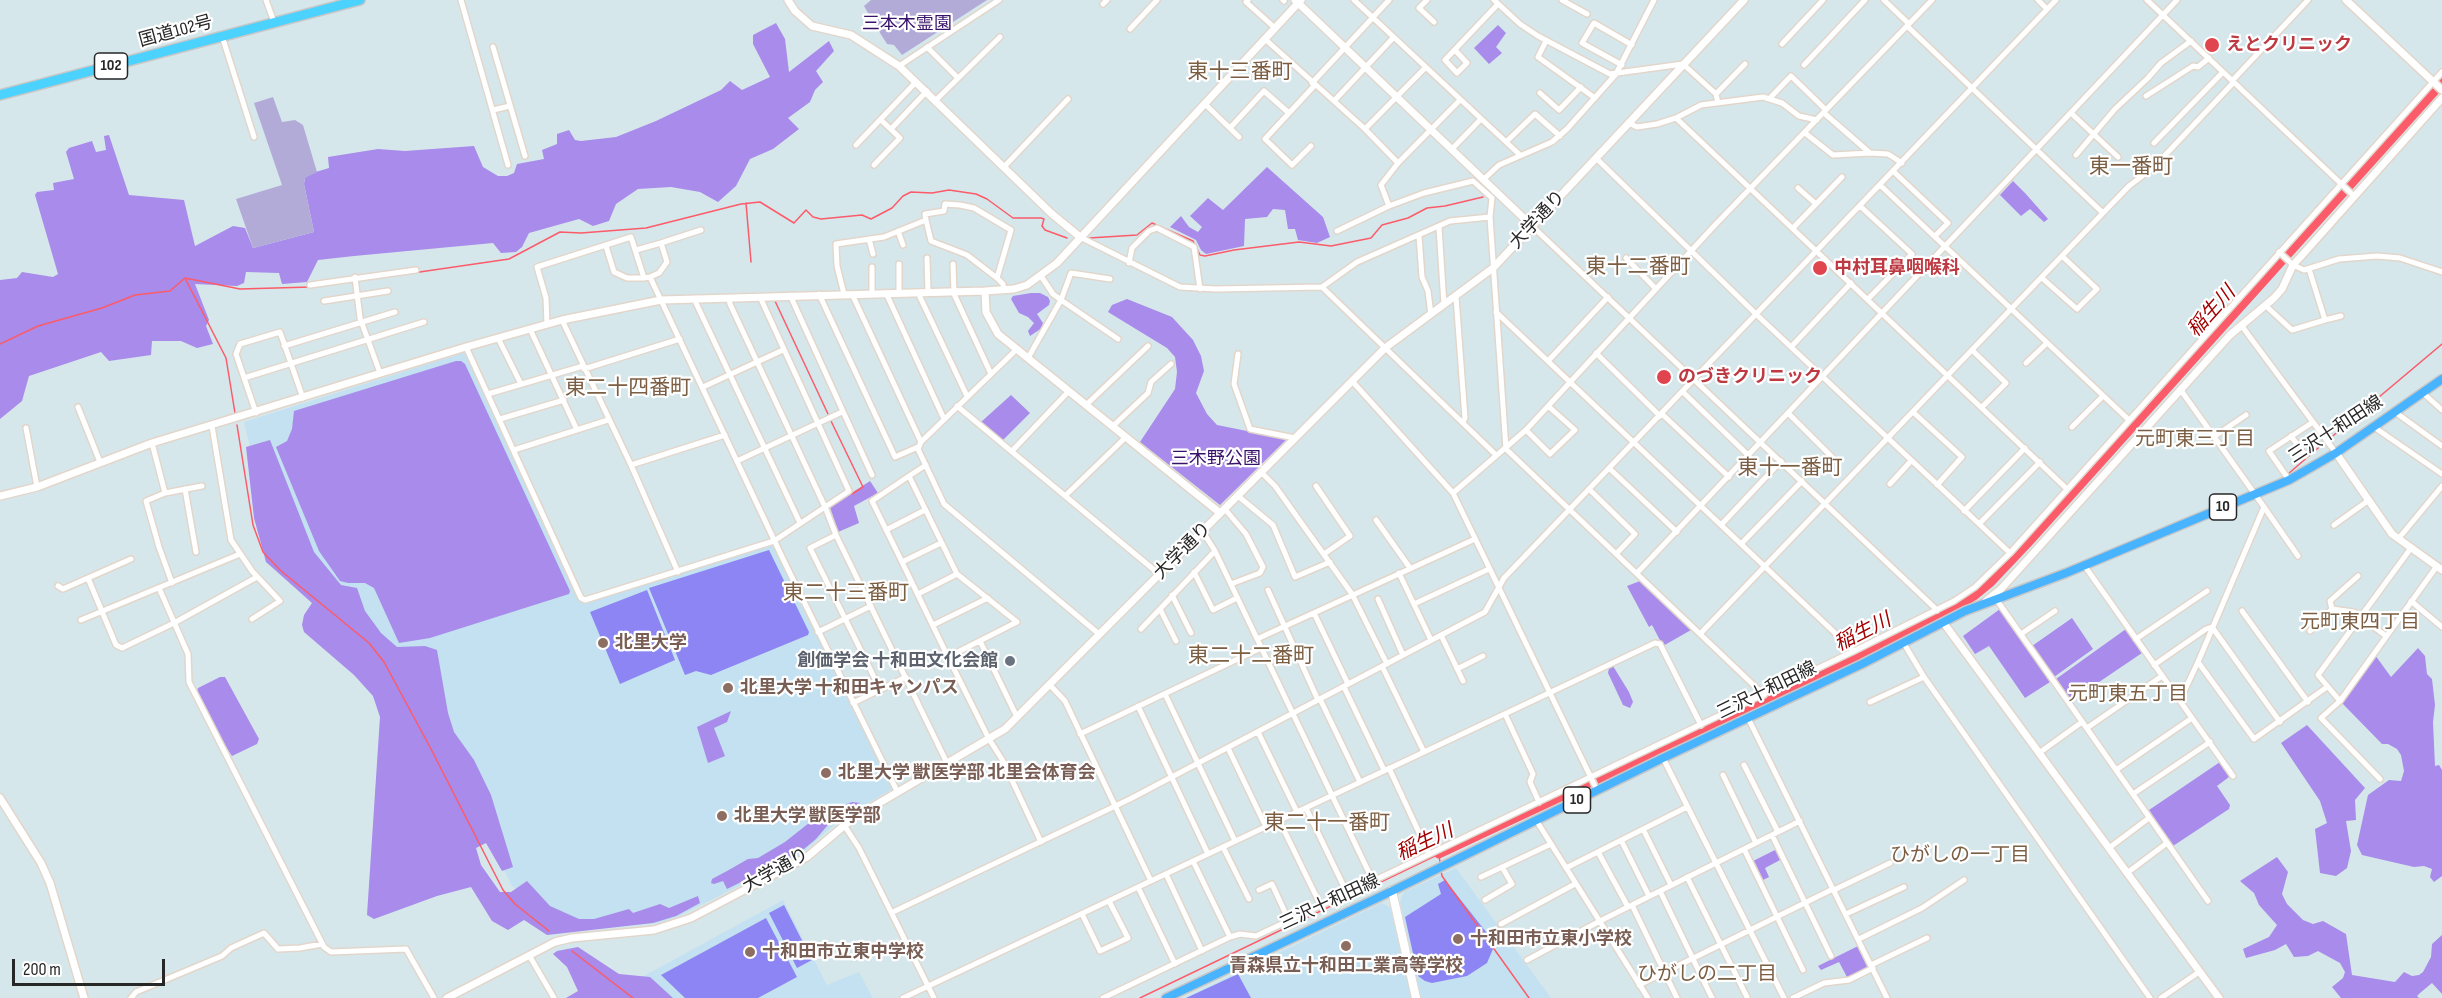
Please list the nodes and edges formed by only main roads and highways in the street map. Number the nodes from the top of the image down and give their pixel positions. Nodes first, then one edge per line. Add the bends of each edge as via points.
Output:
1 (356, 0) edge
2 (0, 95) edge
3 (2442, 379) edge
4 (1392, 891) junction
5 (1168, 998) edge
6 (1416, 998) edge

1 - 2 highway, 国道102号 / 102
3 - 4 main road, 三沢十和田線 / 10 via 2336,453 2289,480 1986,601 1596,788
4 - 5 main road, 三沢十和田線 / 10
4 - 6 main road

